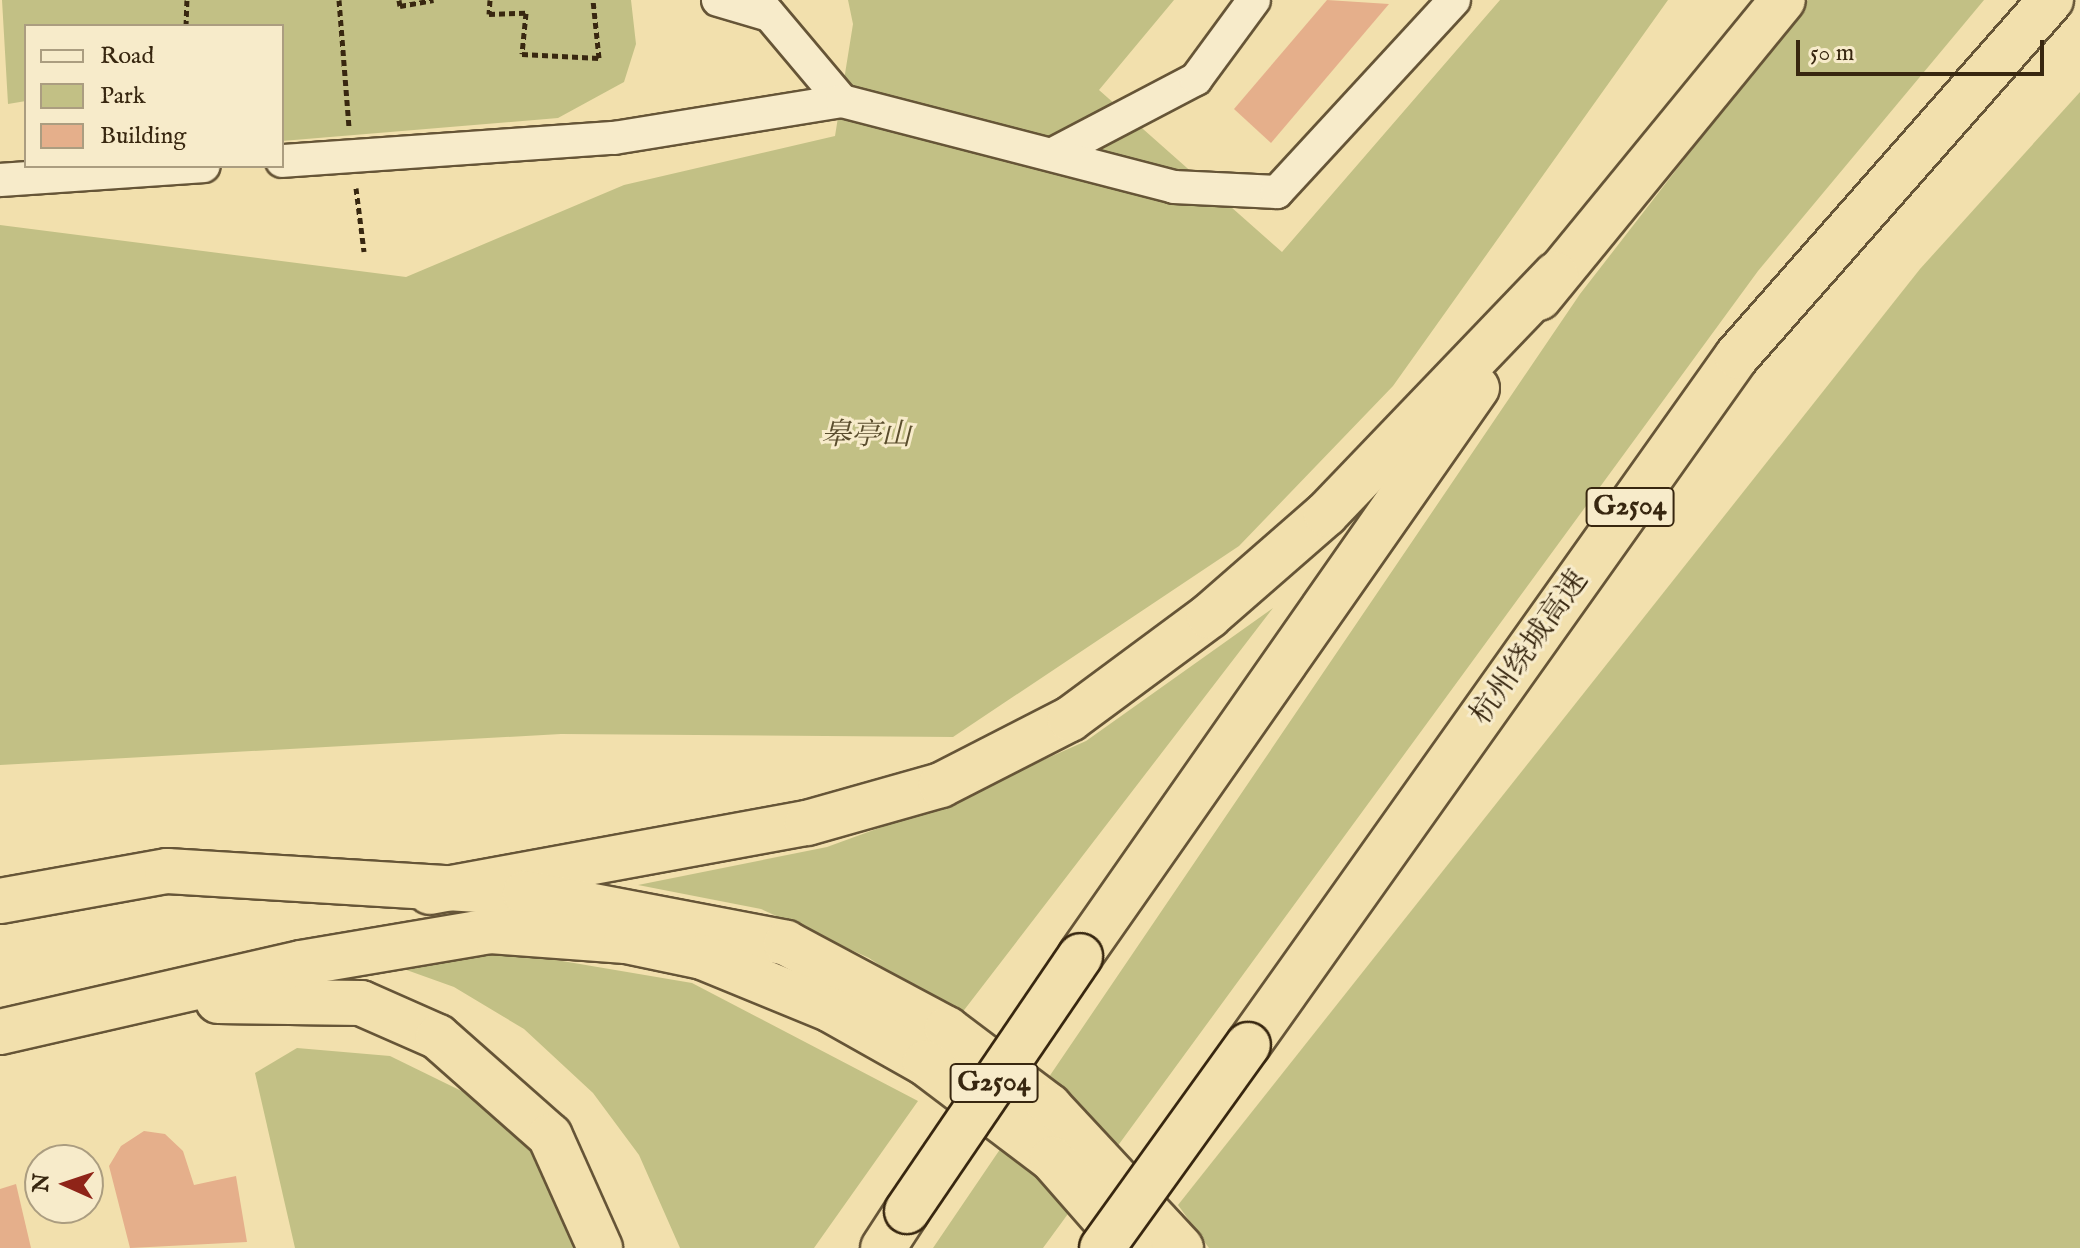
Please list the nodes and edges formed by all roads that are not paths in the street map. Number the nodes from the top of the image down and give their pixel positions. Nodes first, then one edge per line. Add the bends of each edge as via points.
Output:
1 (718, 0) edge
2 (1254, 0) edge
3 (1454, 0) edge
4 (1783, 0) edge
5 (2051, 0) edge
6 (763, 7) edge
7 (842, 101) junction
8 (1057, 152) junction
9 (284, 161) edge
10 (175, 168) edge
11 (0, 180) edge
12 (1556, 274) junction
13 (430, 892) junction
14 (0, 901) edge
15 (128, 1006) junction
16 (0, 1032) edge
17 (600, 1248) edge
18 (883, 1248) edge
19 (1102, 1248) edge
20 (1130, 1248) edge
21 (1181, 1248) edge

1 - 6 lane
2 - 8 lane via 1196,79
3 - 8 lane via 1277,192 1174,187
4 - 12 highway, G2504
5 - 19 highway, 杭州绕城高速 / G2504, bridge via 1737,356
6 - 7 lane
7 - 8 lane
7 - 9 lane via 614,138
10 - 11 lane
12 - 13 highway via 1326,514 1209,616 1070,719 941,785 807,823
12 - 18 highway, G2504, bridge
13 - 14 highway via 167,871
13 - 21 highway via 525,893 615,906 786,943 947,1029 1049,1106
15 - 16 highway
15 - 17 highway via 361,1003 438,1037 550,1136
15 - 20 highway via 301,963 490,931 556,932 702,957 831,1010 925,1063 1052,1159

